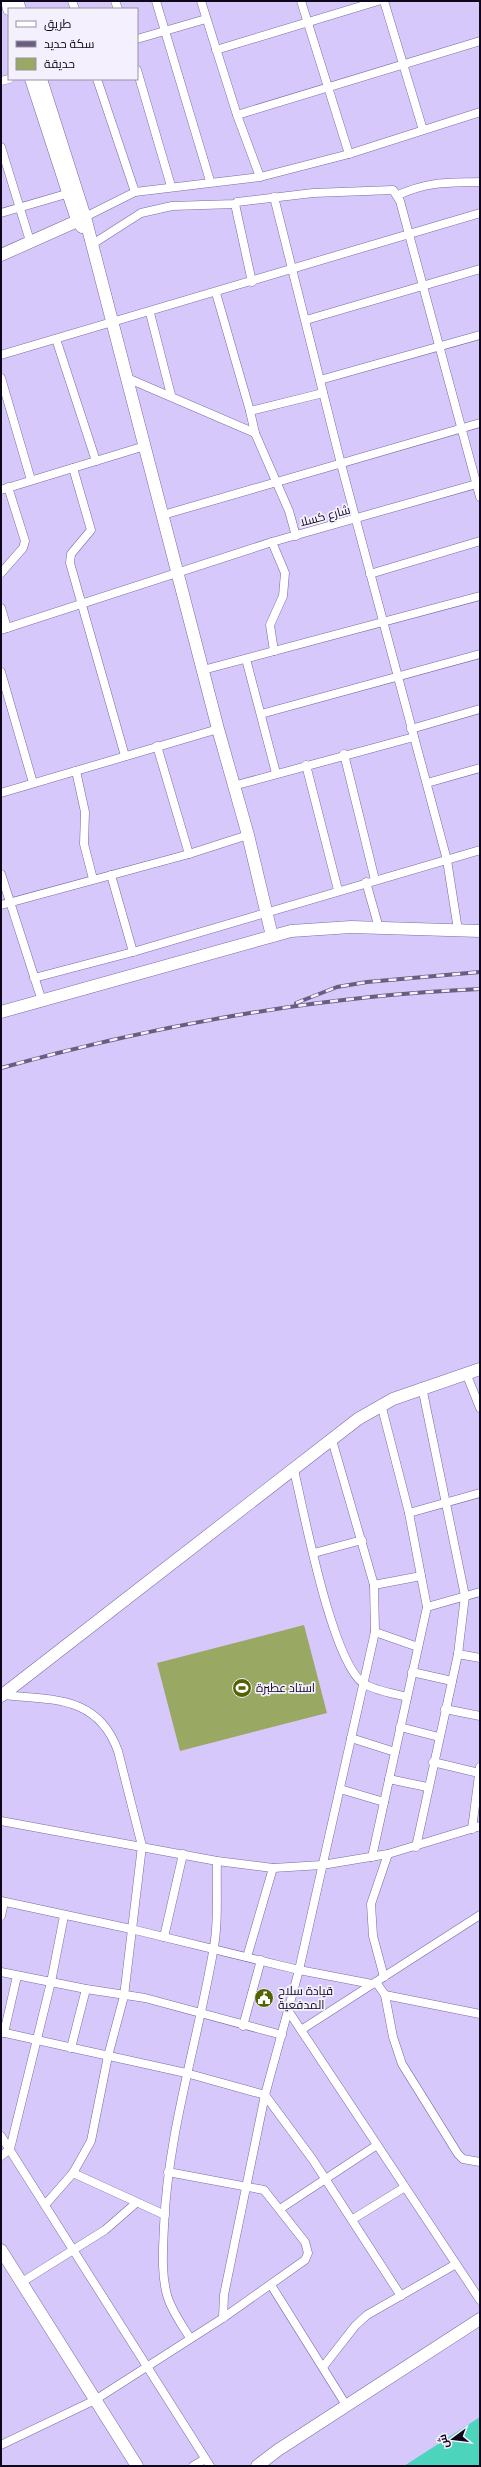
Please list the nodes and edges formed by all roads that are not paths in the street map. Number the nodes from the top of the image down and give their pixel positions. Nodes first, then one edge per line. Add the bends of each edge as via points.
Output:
1 (156, 1) edge
2 (201, 1) edge
3 (301, 1) edge
4 (378, 1) edge
5 (384, 1) edge
6 (206, 18) junction
7 (308, 23) junction
8 (165, 30) junction
9 (138, 39) edge
10 (480, 40) edge
11 (216, 50) junction
12 (403, 65) junction
13 (138, 73) edge
14 (31, 80) edge
15 (41, 80) edge
16 (97, 80) edge
17 (328, 87) junction
18 (480, 112) edge
19 (237, 115) junction
20 (423, 130) junction
21 (1, 147) edge
22 (349, 154) junction
23 (260, 177) junction
24 (210, 181) junction
25 (480, 182) edge
26 (171, 186) junction
27 (72, 192) junction
28 (135, 192) junction
29 (398, 195) junction
30 (274, 196) junction
31 (234, 204) junction
32 (19, 208) junction
33 (1, 213) edge
34 (480, 213) edge
35 (81, 219) junction
36 (408, 234) junction
37 (30, 241) junction
38 (89, 241) junction
39 (1, 255) edge
40 (480, 269) edge
41 (292, 270) junction
42 (252, 282) junction
43 (423, 286) junction
44 (216, 293) junction
45 (150, 312) junction
46 (306, 320) junction
47 (113, 323) junction
48 (480, 335) edge
49 (56, 339) junction
50 (439, 347) junction
51 (1, 356) edge
52 (1, 378) edge
53 (127, 378) junction
54 (320, 380) junction
55 (323, 393) junction
56 (171, 395) junction
57 (250, 411) junction
58 (480, 423) edge
59 (461, 428) junction
60 (256, 433) junction
61 (145, 446) junction
62 (96, 461) junction
63 (340, 464) junction
64 (73, 468) junction
65 (31, 480) junction
66 (277, 482) junction
67 (478, 484) edge
68 (5, 488) edge
69 (480, 497) edge
70 (163, 515) junction
71 (355, 520) junction
72 (296, 536) junction
73 (480, 541) edge
74 (272, 542) junction
75 (1, 573) edge
76 (177, 574) junction
77 (370, 574) junction
78 (480, 596) edge
79 (82, 605) junction
80 (1, 608) edge
81 (382, 623) junction
82 (4, 629) edge
83 (274, 651) junction
84 (480, 654) edge
85 (246, 659) junction
86 (203, 670) junction
87 (1, 672) edge
88 (396, 676) junction
89 (480, 709) edge
90 (261, 714) junction
91 (411, 728) junction
92 (218, 729) junction
93 (414, 737) junction
94 (157, 746) junction
95 (344, 754) junction
96 (125, 756) junction
97 (306, 765) junction
98 (480, 768) edge
99 (76, 771) junction
100 (276, 773) junction
101 (33, 783) junction
102 (426, 783) junction
103 (233, 786) junction
104 (1, 793) edge
105 (248, 835) junction
106 (480, 850) edge
107 (189, 854) junction
108 (447, 860) junction
109 (1, 874) edge
110 (111, 875) junction
111 (93, 879) junction
112 (375, 880) junction
113 (366, 882) junction
114 (338, 890) junction
115 (10, 903) junction
116 (1, 905) edge
117 (267, 913) junction
118 (379, 928) junction
119 (458, 930) junction
120 (480, 931) edge
121 (272, 936) junction
122 (132, 952) junction
123 (34, 978) junction
124 (42, 1001) junction
125 (1, 1012) edge
126 (480, 1369) edge
127 (466, 1373) junction
128 (422, 1387) junction
129 (381, 1404) junction
130 (480, 1408) edge
131 (332, 1440) junction
132 (294, 1470) junction
133 (480, 1494) edge
134 (446, 1503) junction
135 (409, 1513) junction
136 (362, 1540) junction
137 (314, 1553) junction
138 (421, 1576) junction
139 (374, 1585) junction
140 (480, 1592) edge
141 (465, 1596) junction
142 (427, 1607) junction
143 (375, 1632) junction
144 (418, 1647) junction
145 (458, 1654) junction
146 (480, 1658) edge
147 (412, 1672) junction
148 (452, 1681) junction
149 (364, 1684) junction
150 (2, 1696) edge
151 (407, 1697) junction
152 (445, 1709) junction
153 (480, 1716) edge
154 (400, 1727) junction
155 (439, 1737) junction
156 (351, 1738) junction
157 (395, 1752) junction
158 (433, 1762) junction
159 (479, 1770) edge
160 (389, 1779) junction
161 (427, 1787) junction
162 (340, 1789) junction
163 (384, 1802) junction
164 (1, 1821) edge
165 (480, 1826) edge
166 (472, 1829) junction
167 (142, 1846) junction
168 (416, 1847) junction
169 (183, 1854) junction
170 (388, 1854) junction
171 (372, 1857) junction
172 (218, 1861) junction
173 (322, 1866) junction
174 (273, 1868) junction
175 (2, 1901) edge
176 (480, 1915) edge
177 (1, 1916) edge
178 (64, 1916) junction
179 (131, 1929) junction
180 (164, 1937) junction
181 (214, 1950) junction
182 (247, 1957) junction
183 (261, 1960) junction
184 (299, 1970) junction
185 (1, 1972) edge
186 (16, 1976) junction
187 (384, 1976) junction
188 (51, 1982) junction
189 (374, 1983) junction
190 (86, 1989) junction
191 (385, 1995) junction
192 (124, 1996) junction
193 (288, 2012) junction
194 (201, 2014) junction
195 (480, 2014) edge
196 (243, 2026) junction
197 (301, 2030) junction
198 (2, 2033) edge
199 (282, 2035) junction
200 (37, 2040) junction
201 (71, 2048) junction
202 (108, 2056) junction
203 (186, 2073) junction
204 (265, 2095) junction
205 (1, 2136) edge
206 (377, 2145) junction
207 (10, 2149) junction
208 (1, 2156) edge
209 (480, 2162) edge
210 (168, 2172) junction
211 (73, 2173) junction
212 (326, 2179) junction
213 (245, 2186) junction
214 (405, 2187) junction
215 (136, 2203) junction
216 (45, 2205) junction
217 (280, 2209) junction
218 (165, 2215) junction
219 (353, 2220) junction
220 (1, 2250) edge
221 (72, 2251) junction
222 (456, 2264) junction
223 (22, 2282) junction
224 (271, 2285) junction
225 (401, 2296) junction
226 (480, 2300) edge
227 (223, 2318) junction
228 (480, 2319) edge
229 (190, 2338) junction
230 (145, 2367) junction
231 (323, 2367) junction
232 (95, 2400) junction
233 (346, 2405) junction
234 (1, 2445) edge
235 (205, 2459) junction
236 (137, 2466) edge
237 (193, 2466) edge
238 (210, 2466) edge
239 (257, 2466) edge

1 - 8 street
2 - 6 street
3 - 7 street
4 - 7 street
5 - 12 street
6 - 8 street
6 - 11 street
7 - 11 street
7 - 17 street
8 - 9 street
8 - 24 street
10 - 12 street
11 - 19 street
12 - 17 street
12 - 20 street
13 - 26 street
14 - 27 main road
15 - 27 main road
16 - 28 street
17 - 19 street
17 - 22 street
18 - 20 street
19 - 23 street
20 - 22 street
21 - 32 street
22 - 23 street
23 - 24 street
24 - 26 street
25 - 29 street via 421,185
26 - 28 street
27 - 32 street
27 - 35 main road
28 - 35 street
29 - 30 street via 389,188
29 - 36 street
30 - 31 street
30 - 41 street
31 - 38 street via 172,206 141,213
31 - 42 street
32 - 33 street
32 - 37 street
34 - 36 street
35 - 37 main road
35 - 38 main road
36 - 41 street
36 - 43 street
37 - 39 main road
38 - 47 main road
40 - 43 street
41 - 42 street
41 - 46 street
42 - 44 street
43 - 46 street
43 - 50 street
44 - 45 street
44 - 57 street
45 - 47 street
45 - 56 street
46 - 54 street
47 - 49 street
47 - 53 main road
48 - 50 street
49 - 51 street
49 - 62 street
50 - 54 street
50 - 59 street
52 - 65 street
53 - 56 street
53 - 61 main road
54 - 55 street
55 - 57 street
55 - 63 street
56 - 60 street
57 - 60 street
58 - 59 street
59 - 63 street
59 - 67 street
60 - 66 street
61 - 62 street
61 - 70 main road
62 - 64 street
63 - 66 street
63 - 71 street
64 - 65 street
64 - 79 street via 91,525 91,530 69,559
65 - 68 street
66 - 70 street
66 - 72 street
67 - 69 street
67 - 71 street, شارع كسلا
68 - 75 street via 25,541 23,548
70 - 76 main road
71 - 72 street, شارع كسلا
71 - 77 street
72 - 74 street, شارع كسلا
73 - 77 street
74 - 76 street, شارع كسلا
74 - 83 street via 285,574 283,596 270,625
76 - 79 street, شارع كسلا
76 - 86 main road
77 - 81 street
78 - 81 street
79 - 82 street, شارع كسلا
79 - 96 street
80 - 82 street
81 - 83 street
81 - 88 street
83 - 85 street
84 - 88 street
85 - 86 street
85 - 90 street
86 - 92 main road
87 - 101 street
88 - 90 street
88 - 91 street
89 - 91 street
90 - 100 street
91 - 93 street
92 - 94 street
92 - 103 main road
93 - 95 street
93 - 102 street
94 - 96 street
94 - 107 street
95 - 97 street
95 - 112 street
96 - 99 street
97 - 100 street
97 - 114 street
98 - 102 street
99 - 101 street
99 - 111 street via 85,812 84,844
100 - 103 street
101 - 104 street
102 - 108 street
103 - 105 main road
105 - 107 street
105 - 117 main road
106 - 108 street
107 - 110 street
108 - 112 street
108 - 119 street
109 - 115 street
110 - 111 street
110 - 122 street
111 - 115 street
112 - 113 street
113 - 114 street
113 - 118 street
114 - 117 street
115 - 116 street
115 - 123 street
117 - 121 main road
117 - 122 street
118 - 119 main road
118 - 121 main road via 310,928
119 - 120 main road
121 - 124 main road
122 - 123 street
123 - 124 street
124 - 125 main road
126 - 127 main road
127 - 128 main road
127 - 130 street
128 - 129 main road
128 - 134 street
129 - 131 main road
129 - 135 street
131 - 132 main road
131 - 136 street
132 - 137 street
132 - 150 main road
133 - 134 street
134 - 135 street
134 - 141 street
135 - 138 street
136 - 137 street
136 - 139 street
137 - 149 street via 339,1644 346,1659
138 - 139 street
138 - 142 street
139 - 143 street
140 - 141 street
141 - 142 street
141 - 145 street
142 - 144 street
143 - 144 street
143 - 149 street
144 - 147 street
145 - 146 street
145 - 148 street
147 - 148 street
147 - 151 street
148 - 152 street
149 - 151 street
149 - 156 street
150 - 167 street via 76,1704 101,1721 114,1738
151 - 154 street
152 - 153 street
152 - 155 street
154 - 155 street
154 - 157 street
155 - 158 street
156 - 157 street
156 - 162 street
157 - 160 street
158 - 159 street
158 - 161 street
159 - 166 street
160 - 161 street
160 - 163 street
161 - 168 street
162 - 163 street
162 - 173 street
163 - 171 street
164 - 167 street
165 - 166 street
166 - 168 street
167 - 169 street
167 - 179 street
168 - 170 street
169 - 172 street
169 - 180 street
170 - 171 street
170 - 187 street via 371,1904 373,1936
171 - 173 street
172 - 174 street
172 - 181 street
173 - 174 street
173 - 184 street
174 - 182 street
175 - 177 street
175 - 178 street
176 - 187 street
178 - 179 street
178 - 188 street
179 - 180 street
179 - 192 street
180 - 181 street
181 - 182 street
181 - 194 street
182 - 183 street
183 - 184 street
183 - 196 street
184 - 189 street
184 - 193 street
185 - 186 street
186 - 188 street
186 - 198 street
187 - 189 street
188 - 190 street
188 - 200 street
189 - 191 street
189 - 197 street
190 - 192 street
190 - 201 street
191 - 195 street
191 - 209 street via 393,2037 408,2074 458,2154 463,2159
192 - 194 street via 145,1998
192 - 202 street
193 - 197 street
193 - 199 street
194 - 196 street
194 - 203 street
196 - 199 street
197 - 206 street
198 - 200 street
199 - 204 street
200 - 201 street
200 - 207 street
201 - 202 street
202 - 203 street
202 - 211 street via 91,2141
203 - 204 street
203 - 210 street
204 - 212 street
204 - 213 street
205 - 207 street
206 - 212 street
206 - 214 street
207 - 208 street
207 - 216 street
210 - 213 street
210 - 218 street
211 - 215 street
211 - 216 street
212 - 217 street
212 - 219 street
213 - 217 street via 264,2190
213 - 227 street via 224,2295
214 - 219 street
214 - 222 street
215 - 218 street
215 - 221 street via 105,2230
216 - 221 street
217 - 224 street via 305,2242 308,2253 305,2260
218 - 229 street via 164,2282 168,2297
219 - 225 street
220 - 223 main road
221 - 223 street
221 - 230 street
222 - 225 street
222 - 226 street
223 - 232 main road
224 - 227 street
224 - 231 street
225 - 231 street via 367,2315 355,2326
227 - 229 street
228 - 233 main road
229 - 230 street
230 - 232 street
230 - 235 street
231 - 233 street
232 - 234 street
232 - 236 main road
233 - 239 main road
235 - 237 street
235 - 238 street

